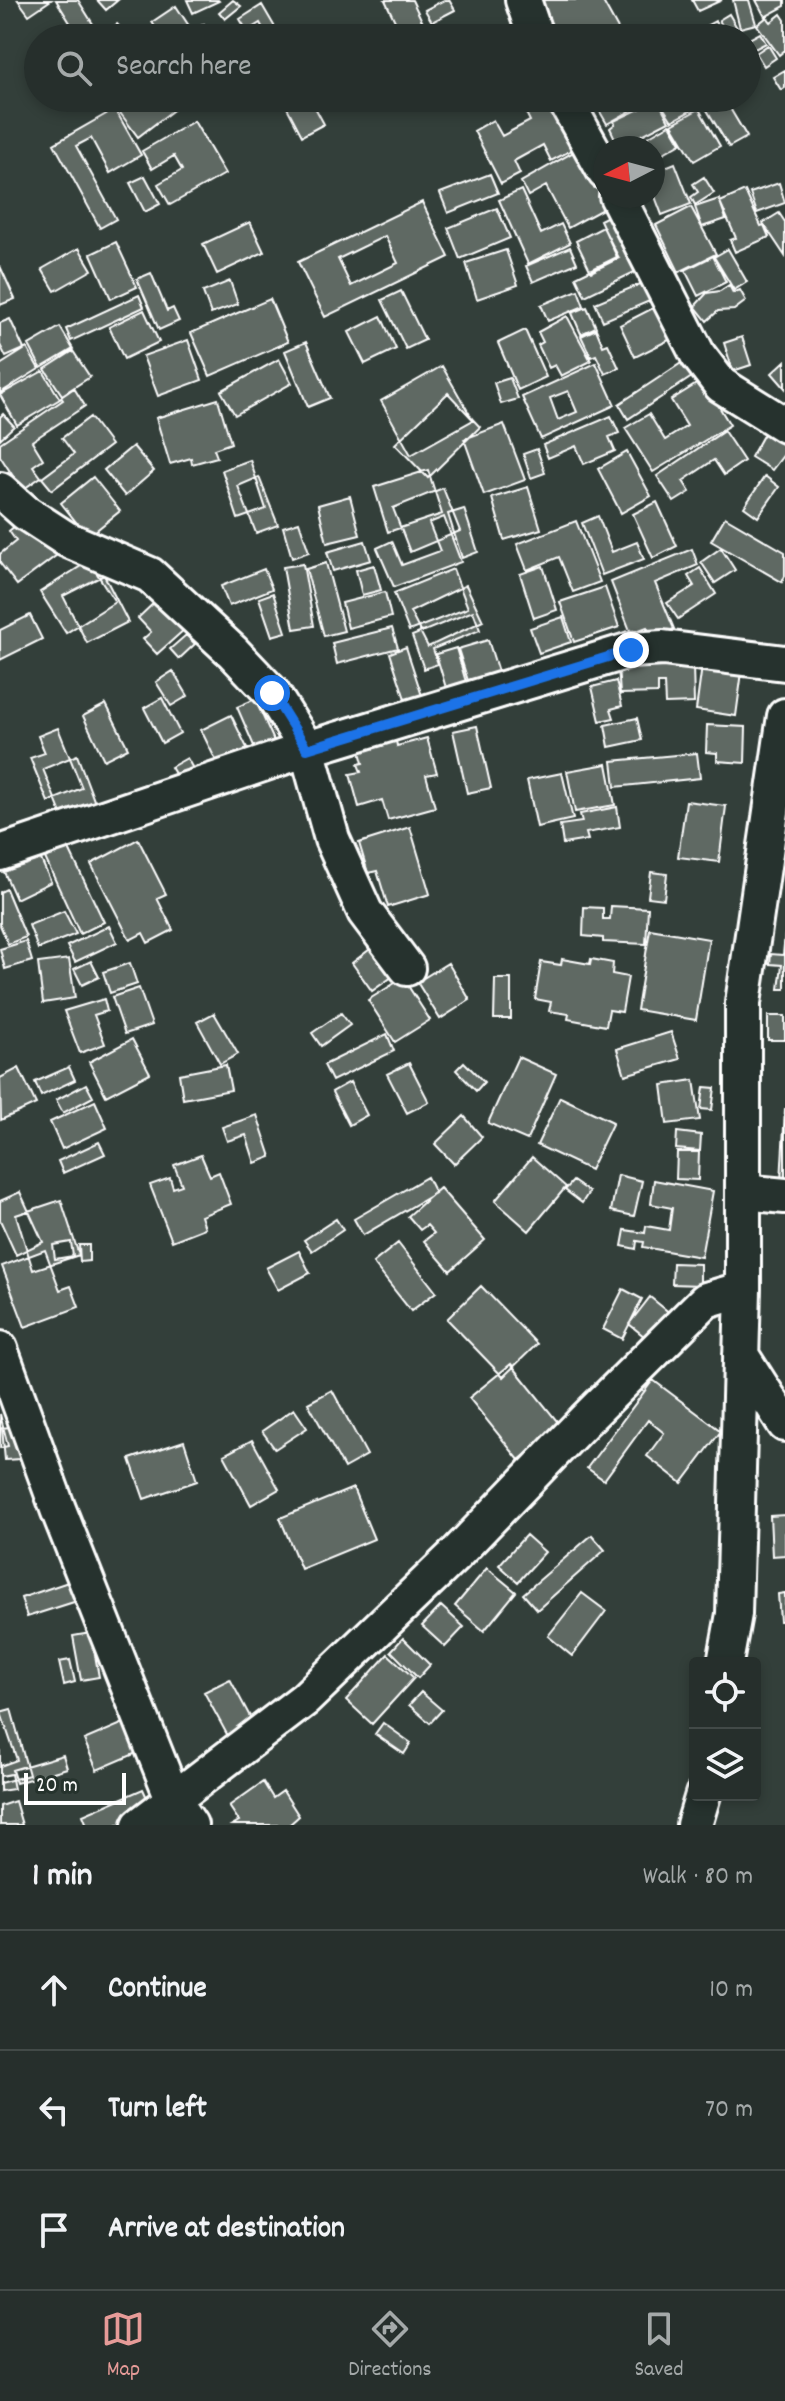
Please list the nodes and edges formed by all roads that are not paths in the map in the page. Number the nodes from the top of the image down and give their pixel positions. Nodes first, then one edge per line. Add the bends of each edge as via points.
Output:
1 (523, 0) edge
2 (531, 24) edge
3 (572, 112) edge
4 (593, 150) edge
5 (623, 208) edge
6 (785, 425) edge
7 (0, 490) edge
8 (785, 663) edge
9 (785, 716) edge
10 (307, 749) junction
11 (0, 853) edge
12 (407, 968) dead end
13 (744, 1192) junction
14 (785, 1196) edge
15 (743, 1289) junction
16 (0, 1349) edge
17 (741, 1355) junction
18 (785, 1424) edge
19 (726, 1657) edge
20 (701, 1801) edge
21 (182, 1813) edge
22 (140, 1825) edge
23 (694, 1825) edge

1 - 2 street
3 - 4 street
5 - 6 street via 698,355 721,385
7 - 10 street via 66,539 150,575 272,693
8 - 10 street via 663,648 631,650
9 - 13 street via 743,1003
10 - 11 street
10 - 12 street via 332,839 365,912
13 - 14 street
13 - 15 street
15 - 17 street
15 - 21 street via 706,1300 456,1554
16 - 21 street via 58,1509
17 - 18 street
17 - 19 street via 734,1614
20 - 23 street
21 - 22 street

